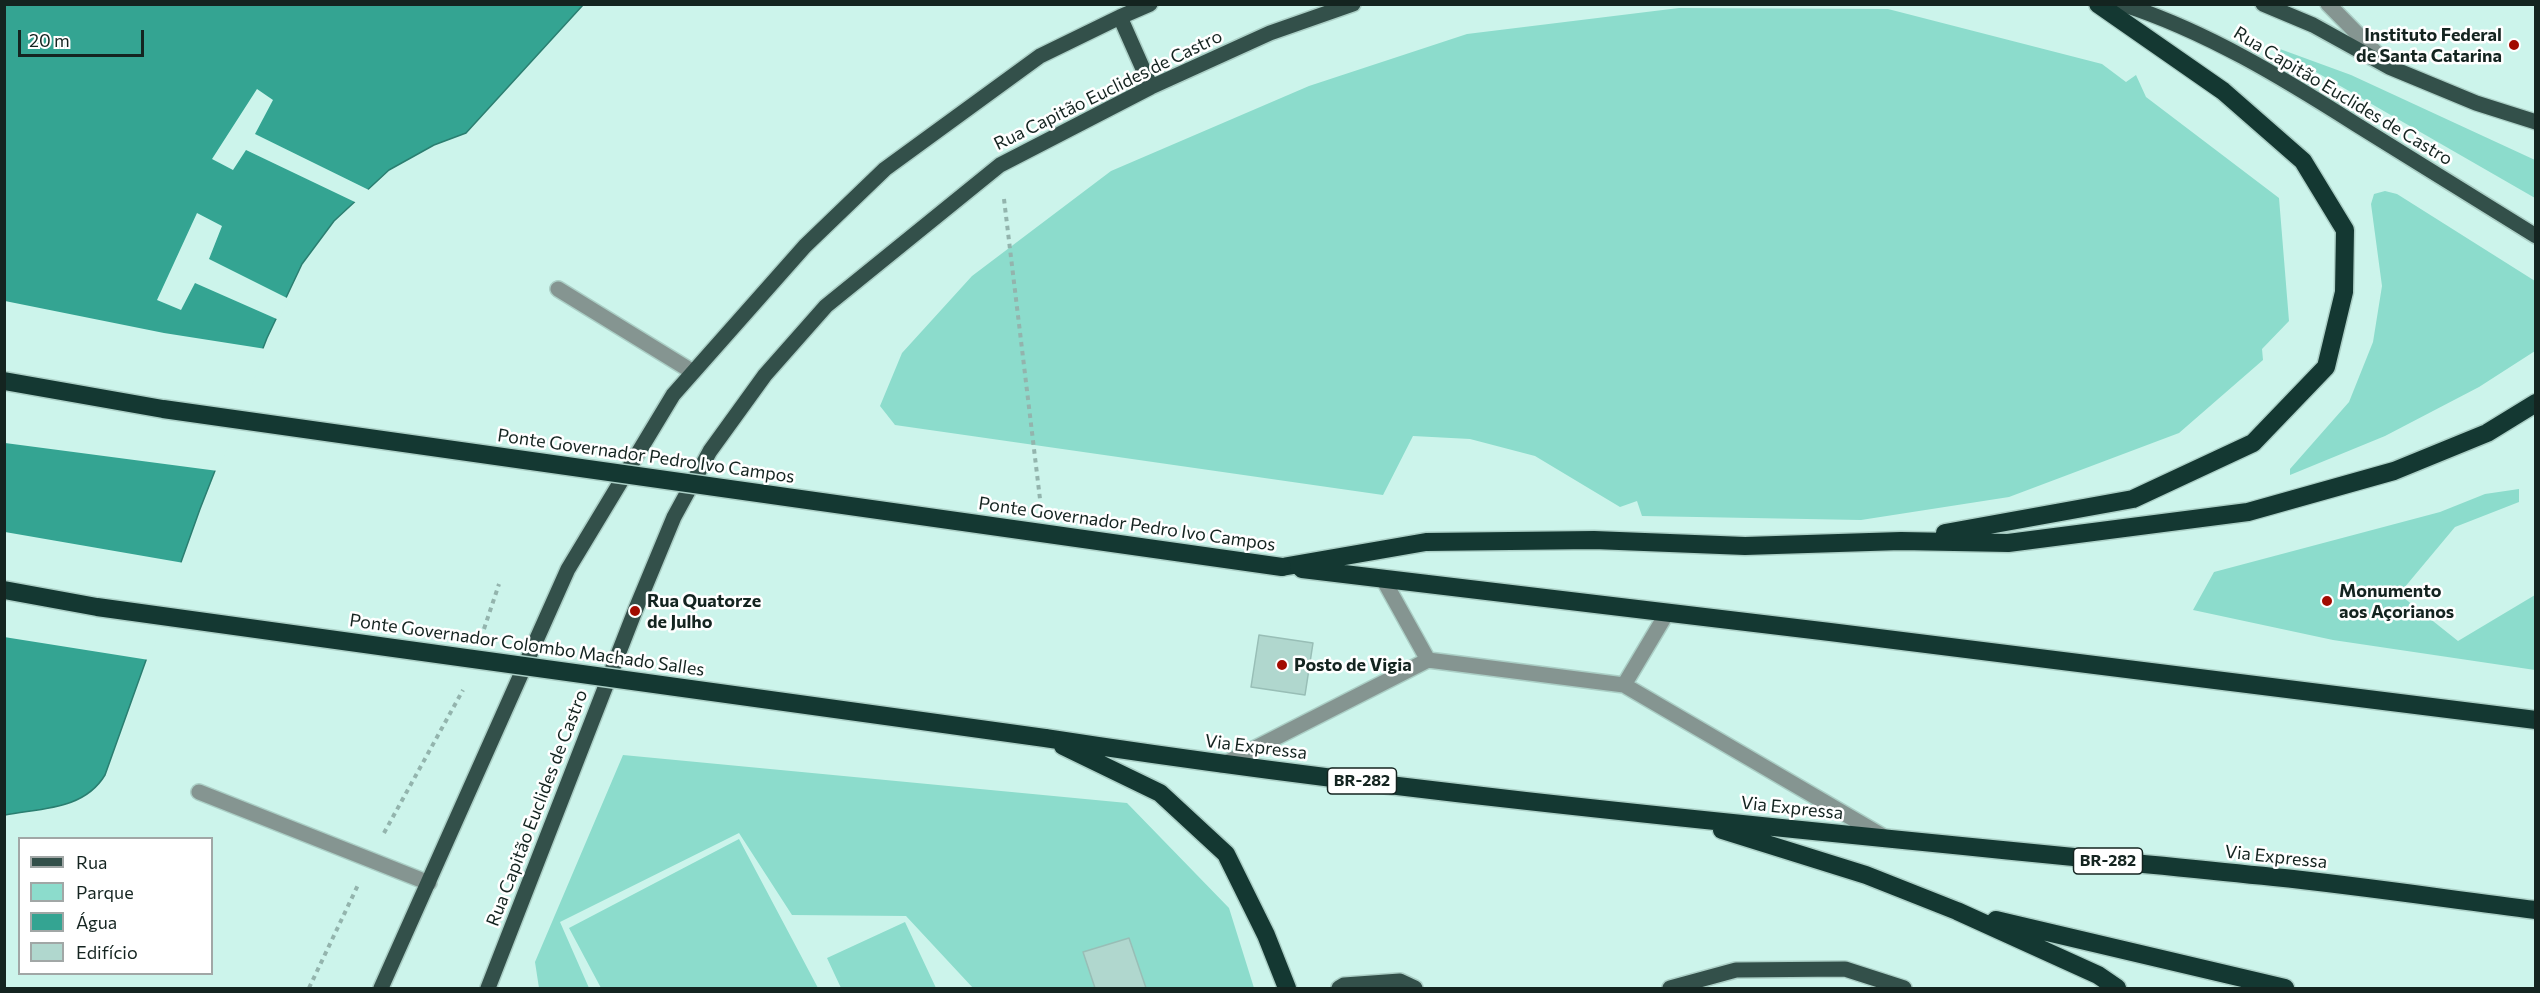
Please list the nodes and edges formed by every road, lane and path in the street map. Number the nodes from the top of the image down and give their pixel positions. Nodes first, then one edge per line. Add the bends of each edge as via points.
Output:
1 (1150, 4) edge
2 (1353, 4) edge
3 (2098, 4) edge
4 (2122, 4) edge
5 (2263, 4) edge
6 (2328, 4) edge
7 (1120, 16) junction
8 (2389, 67) junction
9 (1151, 87) junction
10 (2535, 122) edge
11 (1000, 165) junction
12 (2535, 236) edge
13 (558, 289) dead end
14 (693, 372) junction
15 (4, 381) edge
16 (2535, 403) edge
17 (1040, 499) dead end
18 (1901, 541) junction
19 (1282, 567) junction
20 (1383, 579) junction
21 (499, 584) dead end
22 (4, 590) edge
23 (1667, 613) junction
24 (481, 639) dead end
25 (1428, 660) junction
26 (467, 683) dead end
27 (1624, 686) junction
28 (2535, 720) edge
29 (1045, 738) junction
30 (1222, 765) junction
31 (199, 792) dead end
32 (1681, 817) junction
33 (1891, 840) junction
34 (369, 860) junction
35 (429, 883) junction
36 (2535, 910) edge
37 (1957, 911) junction
38 (309, 988) edge
39 (381, 988) edge
40 (488, 988) edge
41 (1287, 988) edge
42 (1339, 988) edge
43 (1415, 988) edge
44 (1670, 988) edge
45 (1904, 988) edge
46 (2117, 988) edge
47 (2285, 988) edge

1 - 7 main road
2 - 9 main road, Rua Capitão Euclides de Castro via 1270,33
3 - 18 highway via 2223,91 2303,161 2344,230 2344,292 2326,367 2253,443 2133,499
4 - 12 main road, Rua Capitão Euclides de Castro via 2161,17 2232,51
5 - 8 main road, Rua Capitão Euclides de Castro via 2313,25
6 - 8 lane
7 - 9 main road
7 - 14 main road via 1040,56 885,169 806,246
8 - 10 main road, Rua Capitão Euclides de Castro via 2476,103
9 - 11 main road, Rua Capitão Euclides de Castro
11 - 17 path
11 - 40 main road, Rua Capitão Euclides de Castro via 826,306 765,375 710,451 674,517 639,600
13 - 14 lane
14 - 35 main road via 673,394 568,569
15 - 19 highway, Ponte Governador Pedro Ivo Campos, bridge via 163,409
16 - 18 highway via 2487,434 2394,471 2248,512 2008,543
18 - 19 highway via 1745,546 1594,540 1426,542
19 - 20 highway
20 - 23 highway
20 - 25 lane
21 - 24 path
22 - 29 highway, Ponte Governador Colombo Machado Salles, bridge via 97,607
23 - 27 lane
23 - 28 highway
25 - 27 lane
25 - 30 lane
26 - 34 path
27 - 33 lane
29 - 30 highway, Via Expressa / BR-282
29 - 41 highway via 1160,793 1226,854
30 - 32 highway, Via Expressa / BR-282
31 - 34 lane
32 - 33 highway, Via Expressa / BR-282
32 - 37 highway via 1866,875
33 - 36 highway, Via Expressa / BR-282 via 2277,878
34 - 35 lane
34 - 38 path
35 - 39 main road
37 - 46 highway via 2098,975
37 - 47 highway
42 - 43 main road via 1400,981
44 - 45 main road via 1736,970 1845,969

